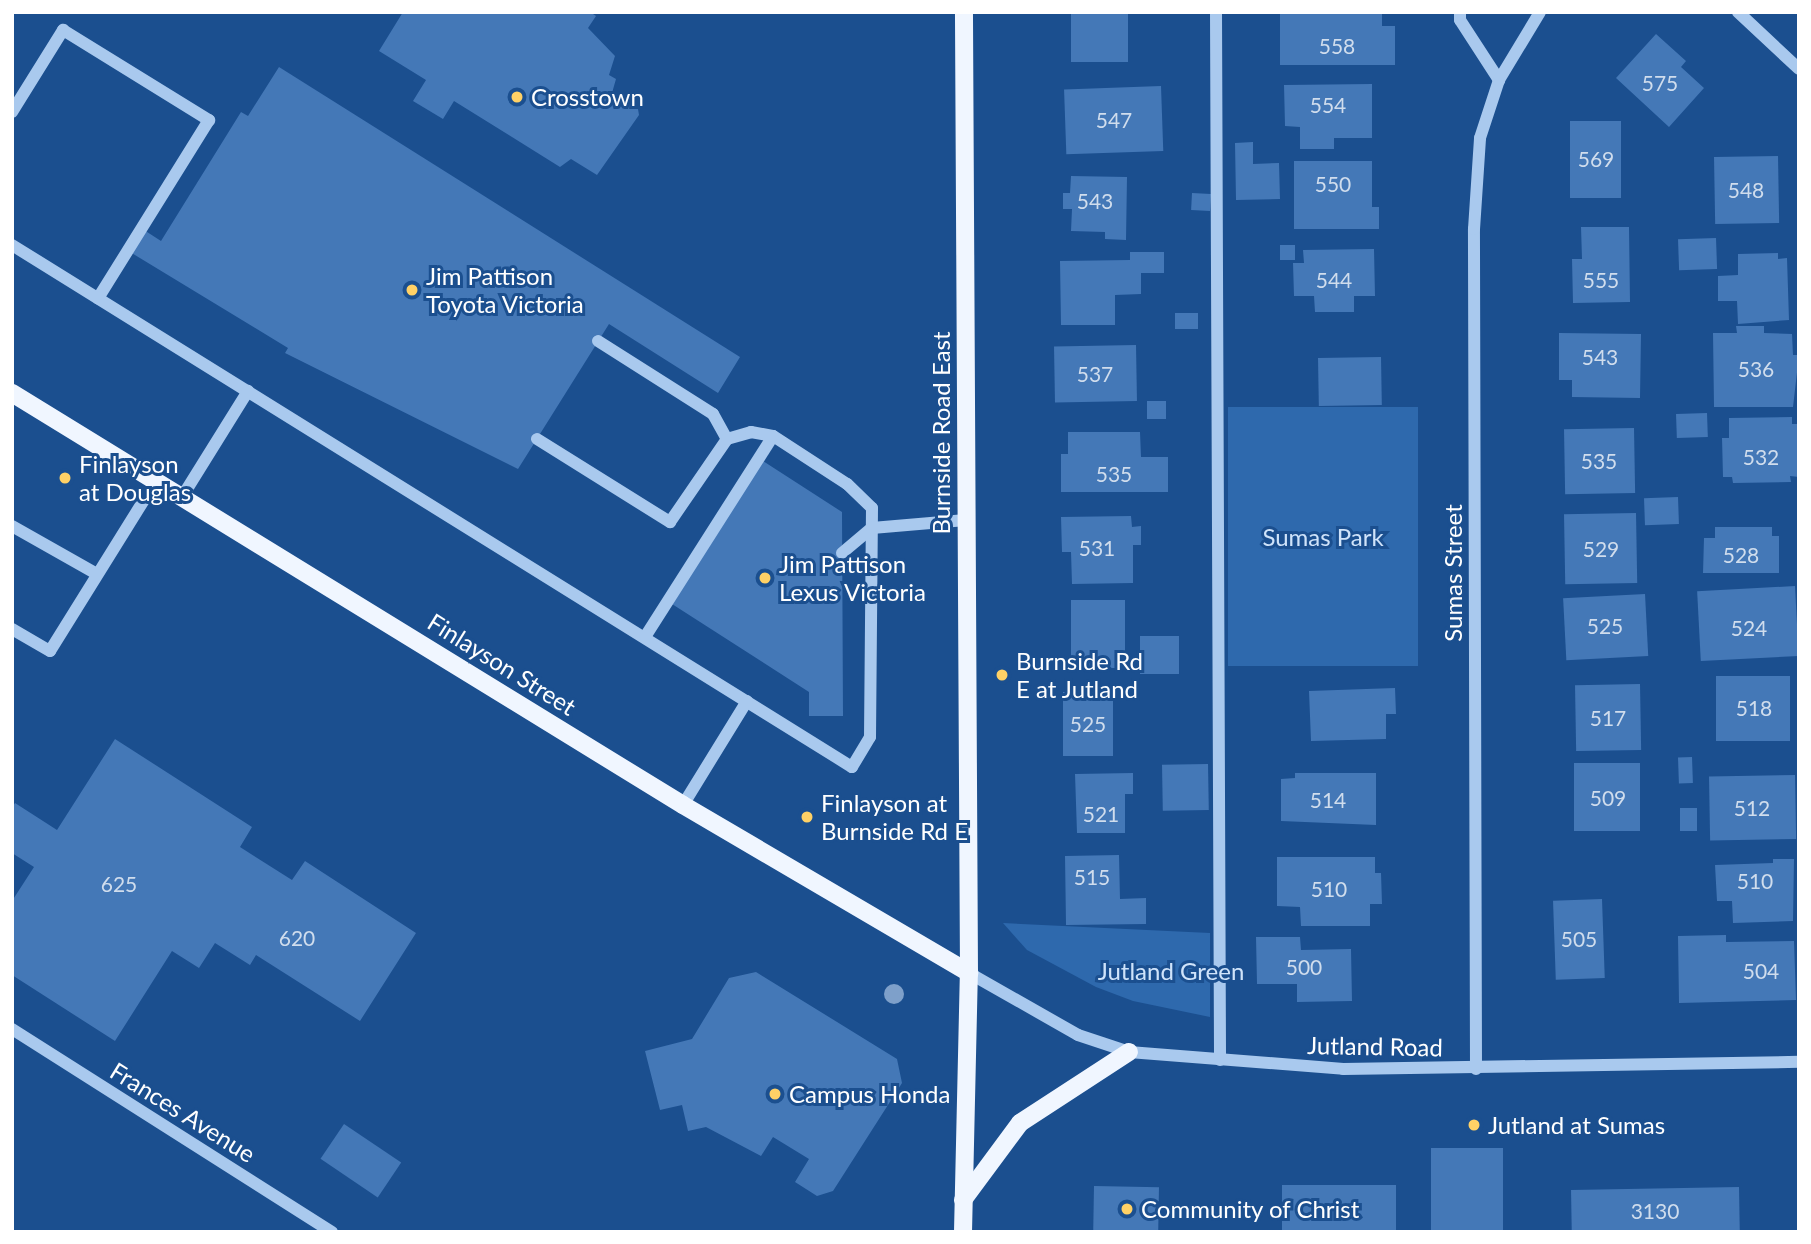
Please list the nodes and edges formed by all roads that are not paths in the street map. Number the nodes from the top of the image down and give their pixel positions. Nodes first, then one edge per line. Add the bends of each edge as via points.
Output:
1 (964, 12) edge
2 (1216, 12) edge
3 (1460, 12) edge
4 (1540, 12) edge
5 (1738, 12) edge
6 (1799, 69) edge
7 (1499, 80) junction
8 (12, 112) edge
9 (12, 245) edge
10 (98, 298) junction
11 (598, 341) dead end
12 (248, 391) junction
13 (12, 393) edge
14 (773, 436) junction
15 (537, 439) dead end
16 (727, 439) junction
17 (156, 481) junction
18 (182, 497) junction
19 (966, 520) junction
20 (12, 526) edge
21 (872, 528) junction
22 (842, 553) dead end
23 (96, 573) junction
24 (12, 629) edge
25 (645, 637) junction
26 (747, 701) junction
27 (683, 805) junction
28 (969, 972) junction
29 (12, 1029) edge
30 (1129, 1052) junction
31 (1220, 1060) junction
32 (1799, 1062) edge
33 (1476, 1069) junction
34 (963, 1200) junction
35 (332, 1232) edge
36 (963, 1232) edge

1 - 19 main road, Burnside Road East
2 - 31 street
3 - 7 street via 1460,20
4 - 7 street, Sumas Street
5 - 6 street
7 - 33 street, Sumas Street via 1480,138 1474,229
8 - 10 street via 63,30 209,120
9 - 10 street
10 - 12 street
11 - 16 street via 713,414
12 - 18 street
12 - 25 street
13 - 17 main road, Finlayson Street
14 - 16 street via 751,432
14 - 21 street via 847,484 872,508
14 - 25 street
15 - 16 street via 670,522
17 - 18 main road, Finlayson Street
17 - 23 street
18 - 27 main road, Finlayson Street
19 - 21 street
19 - 28 main road, Burnside Road East
20 - 23 street
21 - 22 street
21 - 26 street via 870,737 852,766
23 - 24 street via 50,651
25 - 26 street
26 - 27 street
27 - 28 main road, Finlayson Street
28 - 30 street, Jutland Road via 1078,1035
28 - 34 main road, Burnside Road East
29 - 35 street, Frances Avenue
30 - 31 street, Jutland Road
30 - 34 main road via 1020,1123
31 - 33 street, Jutland Road via 1343,1069
32 - 33 street, Jutland Road
34 - 36 main road, Burnside Road East

